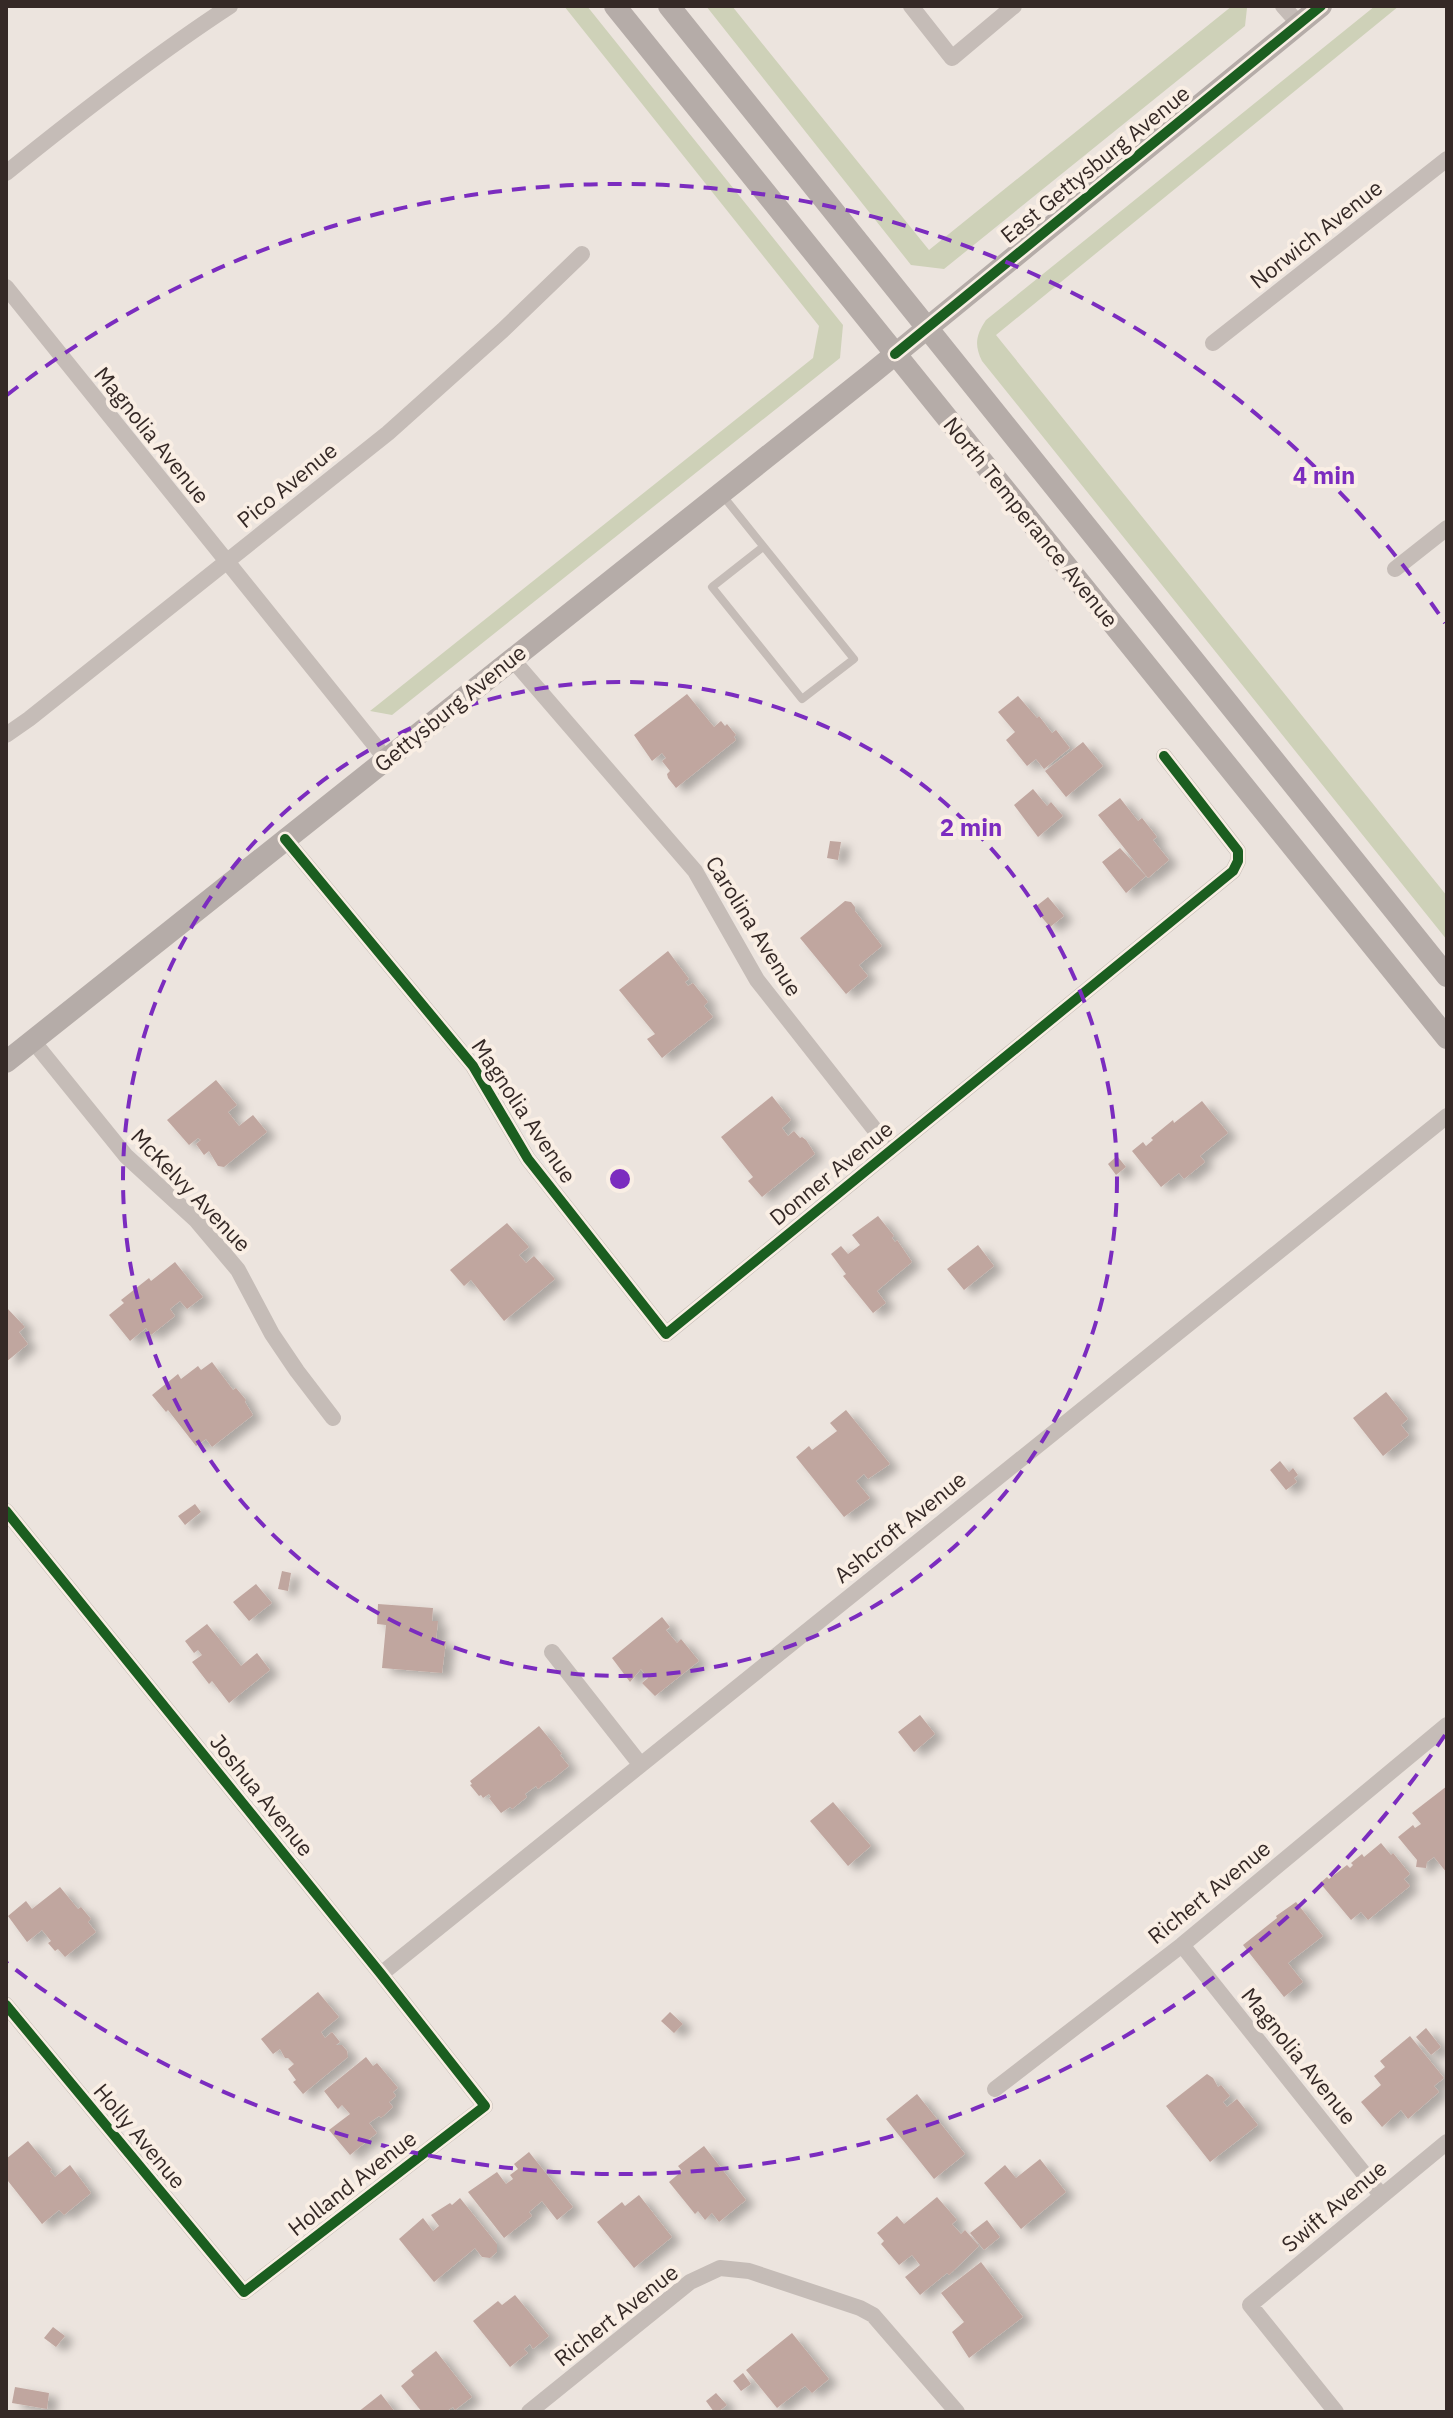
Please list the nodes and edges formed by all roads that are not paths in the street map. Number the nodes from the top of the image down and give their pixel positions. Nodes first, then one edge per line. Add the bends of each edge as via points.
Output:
1 (230, 6) edge
2 (615, 6) edge
3 (669, 6) edge
4 (911, 6) edge
5 (1014, 6) edge
6 (1283, 6) edge
7 (1321, 6) edge
8 (1299, 24) junction
9 (1447, 159) edge
10 (6, 173) edge
11 (582, 254) dead end
12 (6, 287) edge
13 (926, 328) junction
14 (1213, 343) dead end
15 (895, 354) junction
16 (720, 492) junction
17 (1447, 528) edge
18 (763, 547) junction
19 (226, 563) junction
20 (1395, 569) dead end
21 (512, 659) junction
22 (6, 735) edge
23 (1164, 756) dead end
24 (386, 759) junction
25 (285, 839) junction
26 (1447, 976) edge
27 (1447, 1038) edge
28 (33, 1041) junction
29 (6, 1062) edge
30 (1447, 1116) edge
31 (890, 1149) junction
32 (666, 1334) joint
33 (333, 1418) dead end
34 (6, 1511) edge
35 (552, 1652) dead end
36 (1447, 1725) edge
37 (640, 1764) junction
38 (1182, 1945) junction
39 (381, 1974) junction
40 (6, 2005) edge
41 (995, 2089) dead end
42 (485, 2106) joint
43 (1447, 2142) edge
44 (1381, 2195) junction
45 (244, 2292) joint
46 (529, 2412) edge
47 (957, 2412) edge
48 (1336, 2412) edge

1 - 10 street via 101,96
2 - 15 main road, North Temperance Avenue
3 - 13 main road, North Temperance Avenue
4 - 5 street via 952,58
6 - 8 street
7 - 8 main road, East Gettysburg Avenue
8 - 13 main road, East Gettysburg Avenue
9 - 14 street, Norwich Avenue
11 - 19 street, Pico Avenue via 388,433
12 - 19 street, Magnolia Avenue
13 - 15 main road, East Gettysburg Avenue
13 - 26 main road, North Temperance Avenue
15 - 16 main road, Gettysburg Avenue
15 - 27 main road, North Temperance Avenue
16 - 18 lane
16 - 21 main road, Gettysburg Avenue
17 - 20 street
18 - 18 lane via 854,659 802,699 712,587
19 - 22 street, Pico Avenue
19 - 24 street, Magnolia Avenue
21 - 24 main road, Gettysburg Avenue
21 - 31 street, Carolina Avenue via 695,871 757,980
23 - 31 street, Donner Avenue via 1238,851 1233,871
24 - 25 main road, Gettysburg Avenue
25 - 28 main road, Gettysburg Avenue
25 - 32 street, Magnolia Avenue via 473,1066 528,1159
28 - 29 main road, Gettysburg Avenue
28 - 33 street, McKelvy Avenue via 126,1156 196,1220 238,1270 272,1334
30 - 37 street, Ashcroft Avenue
31 - 32 street, Donner Avenue
34 - 39 street, Joshua Avenue
35 - 37 street
36 - 38 street, Richert Avenue
37 - 39 street, Ashcroft Avenue
38 - 41 street, Richert Avenue
38 - 44 street, Magnolia Avenue
39 - 42 street, Joshua Avenue
40 - 45 street, Holly Avenue
42 - 45 street, Holland Avenue
43 - 44 street, Swift Avenue
44 - 48 street, Swift Avenue via 1250,2305
46 - 47 street, Richert Avenue via 690,2282 720,2268 749,2271 873,2315

